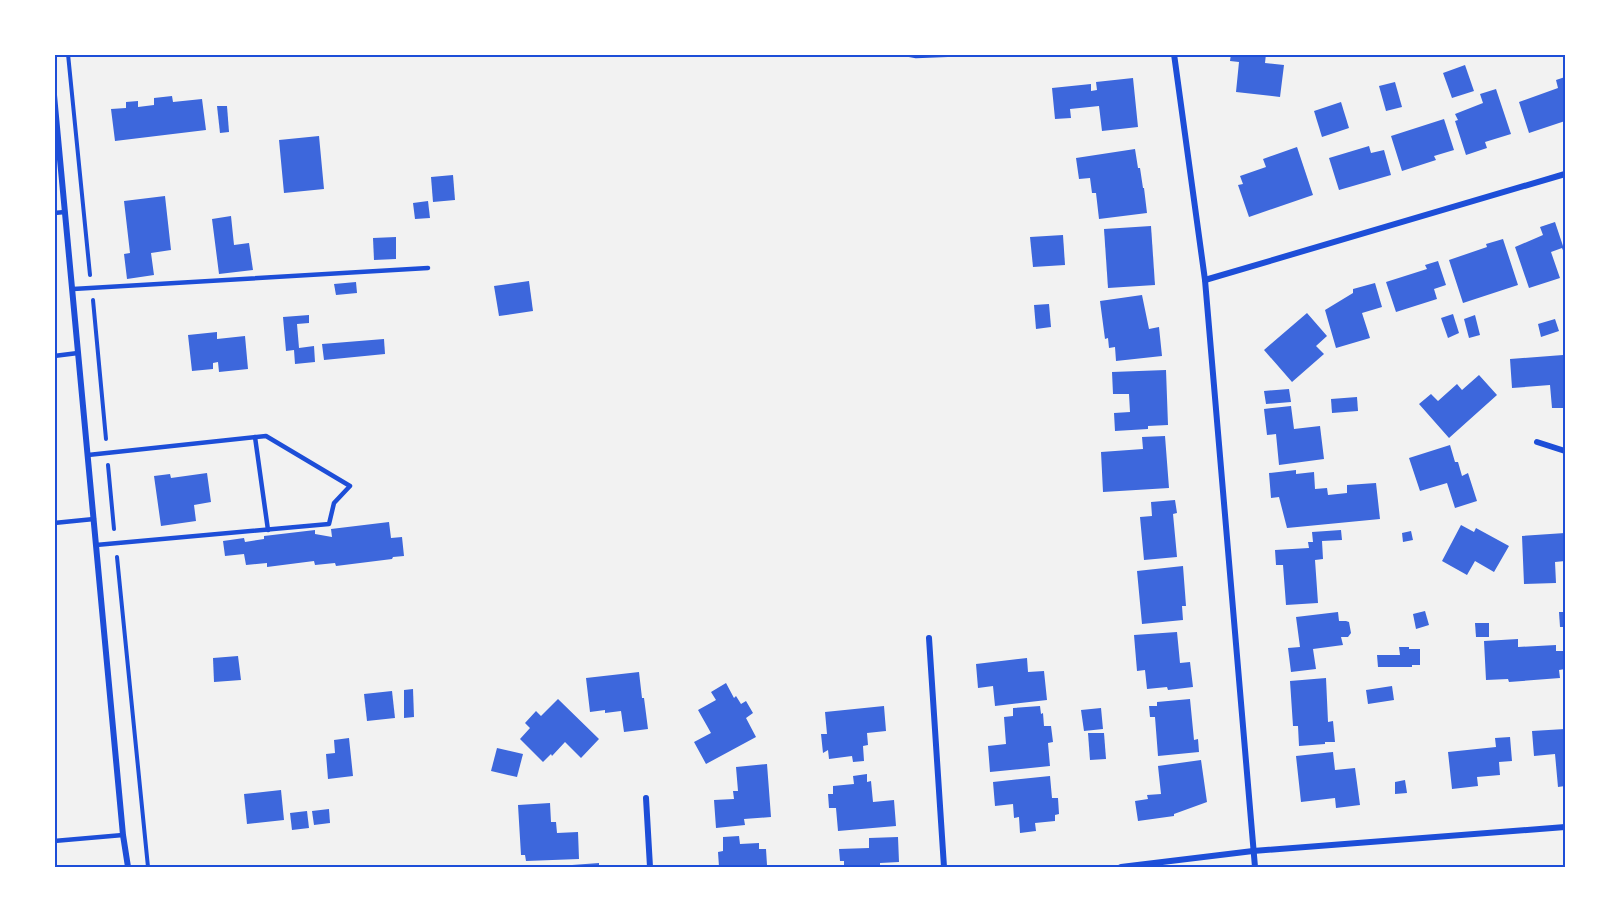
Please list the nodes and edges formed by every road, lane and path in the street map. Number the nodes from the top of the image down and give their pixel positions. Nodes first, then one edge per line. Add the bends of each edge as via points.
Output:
1 (905, 54) edge
2 (967, 54) edge
3 (1174, 54) edge
4 (54, 94) edge
5 (1565, 174) edge
6 (65, 212) junction
7 (54, 213) edge
8 (428, 268) dead end
9 (1205, 280) junction
10 (73, 289) junction
11 (78, 353) junction
12 (54, 357) edge
13 (255, 437) junction
14 (1537, 442) dead end
15 (1565, 451) edge
16 (88, 455) junction
17 (94, 519) junction
18 (54, 523) edge
19 (268, 530) junction
20 (116, 543) junction
21 (96, 545) junction
22 (929, 638) dead end
23 (646, 798) dead end
24 (1565, 827) edge
25 (123, 835) junction
26 (54, 842) edge
27 (1253, 850) junction
28 (128, 867) edge
29 (148, 867) edge
30 (650, 867) edge
31 (944, 867) edge
32 (1121, 867) edge
33 (1255, 867) edge

1 - 2 lane
3 - 9 street
4 - 6 street
5 - 9 street
6 - 7 lane
6 - 10 street
8 - 10 lane
9 - 27 street
10 - 11 street
11 - 12 lane
11 - 16 street
13 - 16 lane
13 - 19 lane
13 - 19 lane via 266,436 350,486 334,502 329,524
14 - 15 street
16 - 17 street
17 - 18 lane
17 - 21 street
19 - 20 lane
20 - 21 lane
20 - 29 path
21 - 25 street
22 - 31 street
23 - 30 street
24 - 27 street
25 - 26 lane
25 - 28 street
27 - 32 street
27 - 33 street

